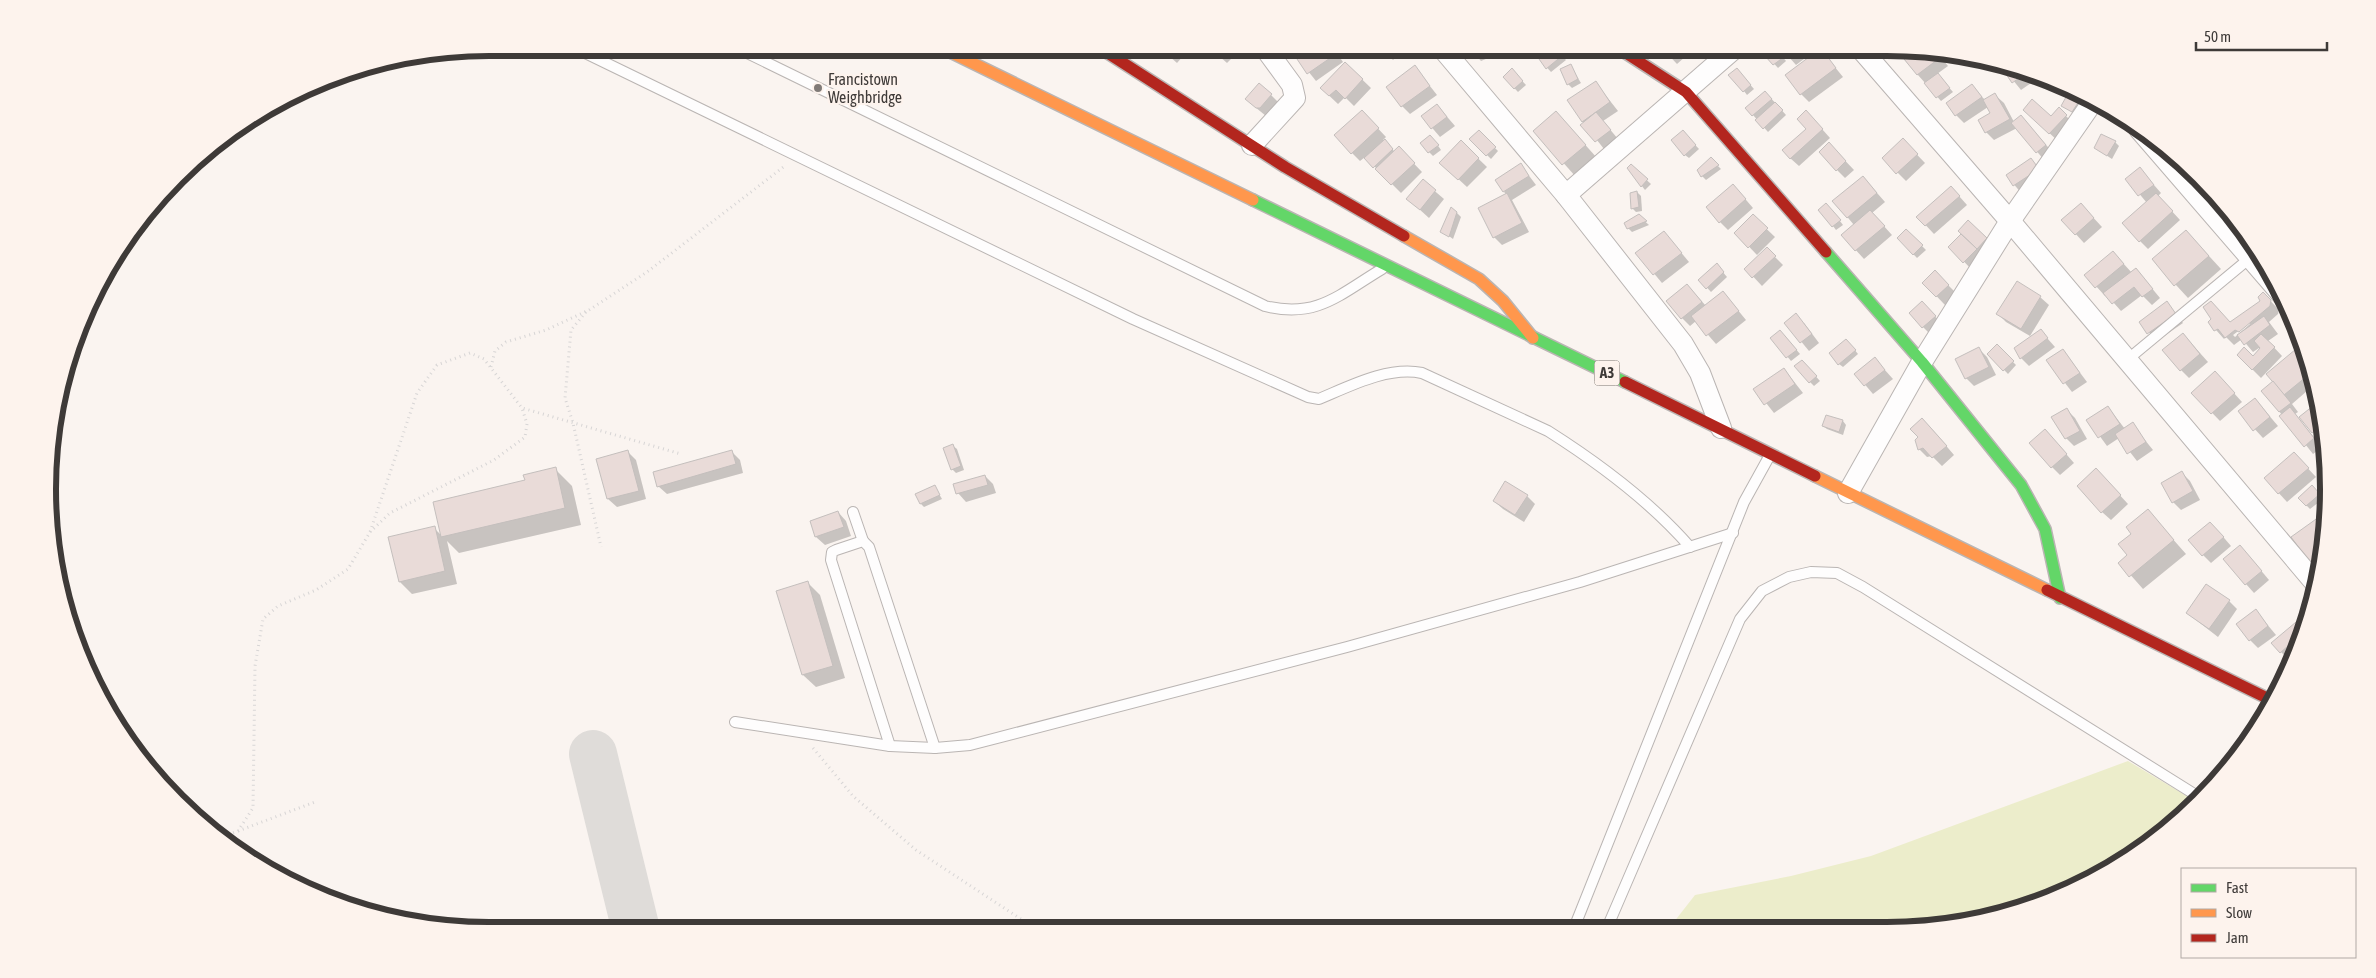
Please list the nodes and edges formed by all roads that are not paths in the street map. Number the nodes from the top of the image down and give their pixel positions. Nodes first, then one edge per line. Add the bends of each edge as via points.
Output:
1 (592, 56) edge
2 (753, 56) edge
3 (958, 56) edge
4 (1113, 56) edge
5 (1272, 56) edge
6 (1449, 56) edge
7 (1630, 56) edge
8 (1726, 56) edge
9 (1867, 56) edge
10 (1686, 92) junction
11 (2089, 107) edge
12 (1252, 145) junction
13 (2167, 160) edge
14 (1566, 195) junction
15 (2010, 221) junction
16 (2244, 246) edge
17 (2252, 256) edge
18 (1387, 266) junction
19 (1533, 338) junction
20 (2127, 360) junction
21 (1922, 362) junction
22 (1721, 428) junction
23 (1771, 453) junction
24 (1848, 493) junction
25 (853, 512) dead end
26 (1733, 533) junction
27 (863, 541) junction
28 (1690, 547) junction
29 (2310, 577) edge
30 (2060, 598) junction
31 (2266, 698) edge
32 (735, 722) dead end
33 (890, 746) junction
34 (935, 748) junction
35 (2194, 794) edge
36 (1576, 922) edge
37 (1610, 922) edge

1 - 28 lane via 1133,319 1308,397 1318,399 1393,372 1408,370 1422,373 1548,431 1567,443 1648,503
2 - 18 lane via 1265,306 1286,311 1307,310 1324,304
3 - 18 main road, A3
4 - 12 main road
5 - 12 street via 1292,85 1295,98
6 - 14 street
7 - 10 main road
8 - 10 street
9 - 15 street
10 - 14 street
10 - 21 main road
11 - 15 street
12 - 19 main road via 1479,279 1503,301
13 - 16 street
14 - 22 street via 1683,344 1700,373
15 - 20 street
15 - 21 street
17 - 20 lane
18 - 19 main road, A3
19 - 22 main road, A3
20 - 29 street
21 - 24 street
21 - 30 main road via 2021,485 2045,529
22 - 23 main road, A3
23 - 24 main road, A3
23 - 26 lane via 1744,502
24 - 30 main road, A3
25 - 27 lane
26 - 28 lane
26 - 36 lane
27 - 33 lane via 832,552 831,560
27 - 34 lane via 869,547
28 - 34 lane via 1580,582 1347,647 985,741
30 - 31 main road, A3
32 - 33 lane
33 - 34 lane
35 - 37 lane via 1864,587 1837,573 1811,572 1789,577 1762,591 1740,620

